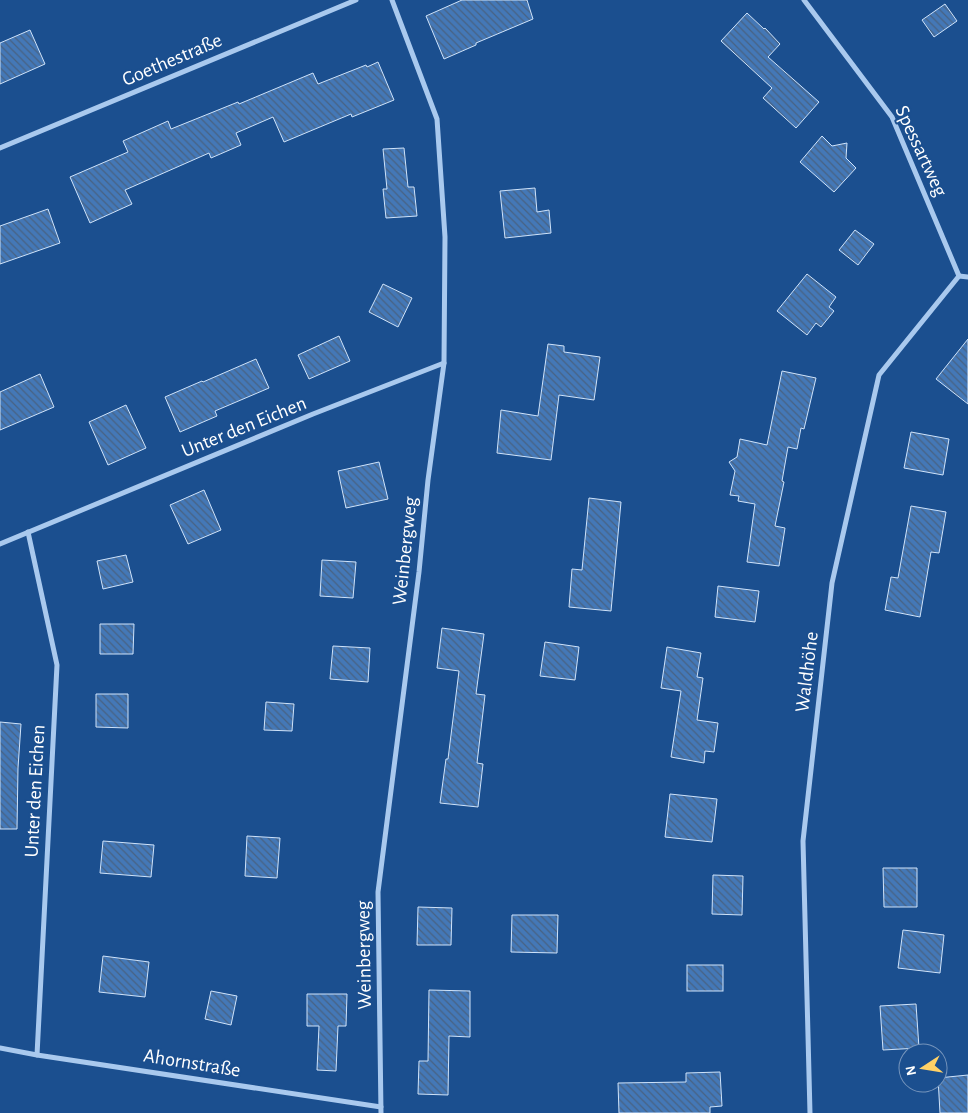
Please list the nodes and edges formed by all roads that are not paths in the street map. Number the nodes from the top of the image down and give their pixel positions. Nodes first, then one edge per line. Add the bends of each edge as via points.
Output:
1 (356, 0) edge
2 (392, 0) edge
3 (804, 0) edge
4 (0, 148) edge
5 (959, 276) junction
6 (968, 277) edge
7 (444, 363) junction
8 (28, 532) junction
9 (0, 544) edge
10 (0, 1048) edge
11 (37, 1055) junction
12 (381, 1110) edge
13 (810, 1113) edge

1 - 4 street, Goethestraße
2 - 7 street, Weinbergweg via 438,119 445,237
3 - 5 street, Spessartweg via 892,118
5 - 6 street
5 - 13 street, Waldhöhe via 879,375 832,584 803,841
7 - 8 street, Unter den Eichen
7 - 12 street, Weinbergweg via 378,892
8 - 9 street, Unter den Eichen
8 - 11 street, Unter den Eichen via 57,665
10 - 11 street, Ahornstraße
11 - 12 street, Ahornstraße

